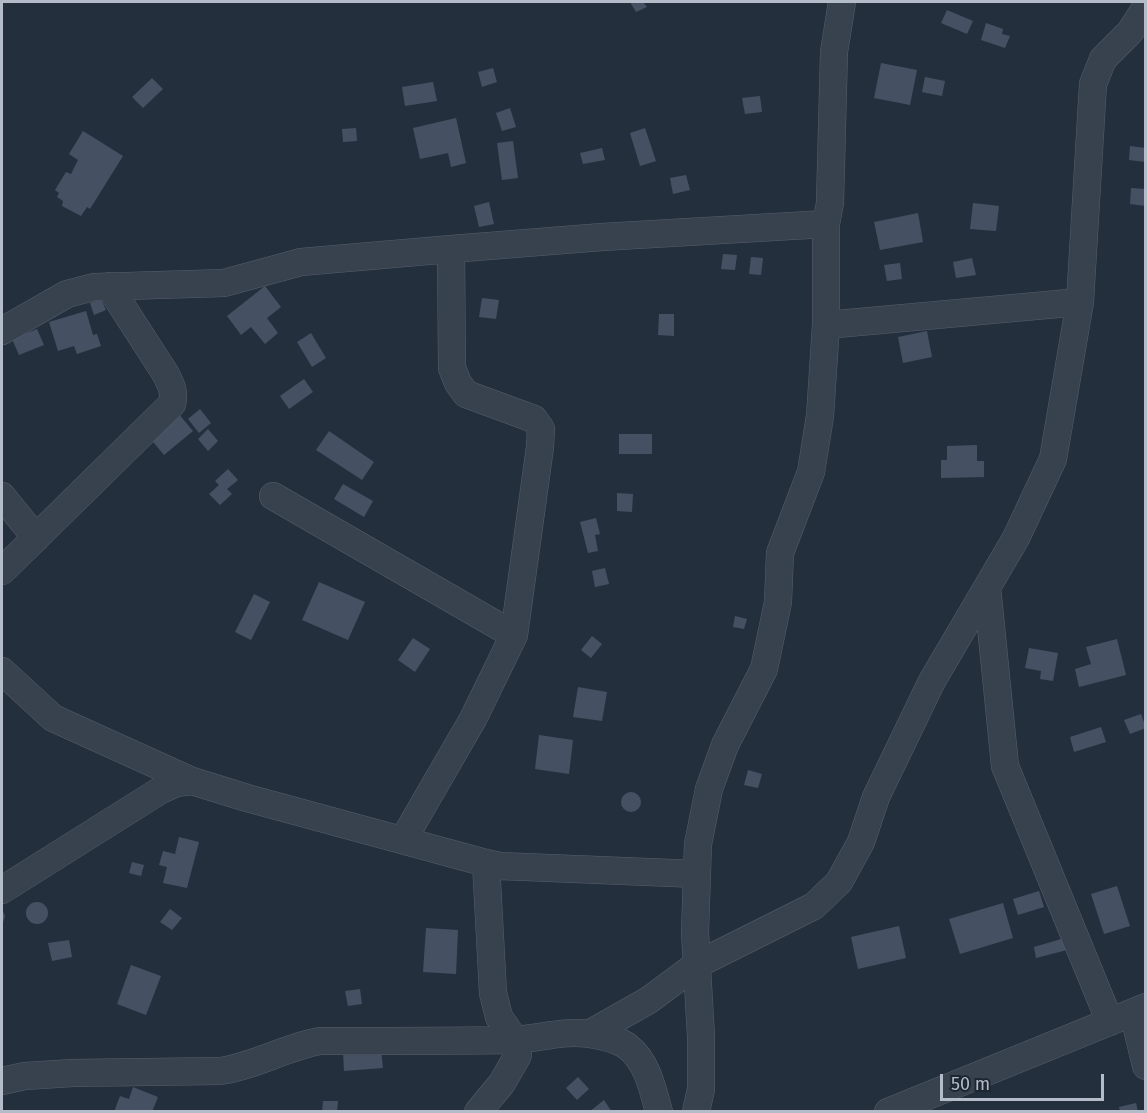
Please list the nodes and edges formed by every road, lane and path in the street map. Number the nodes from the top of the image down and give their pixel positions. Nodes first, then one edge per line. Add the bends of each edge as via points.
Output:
1 (842, 2) edge
2 (1146, 7) edge
3 (1138, 34) edge
4 (826, 225) junction
5 (451, 249) junction
6 (109, 286) junction
7 (1080, 302) junction
8 (826, 325) junction
9 (2, 331) edge
10 (2, 496) edge
11 (273, 496) dead end
12 (36, 538) junction
13 (2, 571) edge
14 (987, 587) junction
15 (514, 635) junction
16 (2, 671) edge
17 (192, 781) junction
18 (404, 840) junction
19 (486, 863) junction
20 (697, 874) junction
21 (2, 890) edge
22 (696, 964) junction
23 (1129, 1014) edge
24 (589, 1034) junction
25 (515, 1040) junction
26 (1146, 1066) edge
27 (2, 1081) edge
28 (478, 1112) edge
29 (659, 1112) edge
30 (696, 1112) edge
31 (888, 1112) edge

1 - 4 street via 834,51
2 - 3 street
3 - 7 street via 1103,59 1093,84
4 - 5 street
4 - 8 street
5 - 6 street via 301,262 224,283
5 - 15 street via 452,368 458,383 466,394 534,419 541,429
6 - 9 street via 67,294
6 - 12 street via 165,373 174,396 172,404
7 - 8 street
7 - 14 street via 1053,459 1016,538
8 - 20 street via 820,416 811,472 780,553 778,602 764,669 725,745 709,789 698,844
10 - 12 street
11 - 15 street
12 - 13 street
14 - 22 street via 932,681 876,797 861,842 839,882 814,906
14 - 23 street via 1005,766
15 - 18 street via 473,719
16 - 17 street via 53,718
17 - 18 street
17 - 21 street via 161,790
18 - 19 street
19 - 20 street
19 - 25 street via 493,993 499,1017
20 - 22 street
22 - 24 street via 649,1000
22 - 30 street via 701,1037
23 - 26 street
23 - 31 street
24 - 25 street
24 - 29 street via 615,1040 638,1058 650,1078
25 - 27 street via 320,1041 220,1071 73,1072
25 - 28 street via 518,1055

